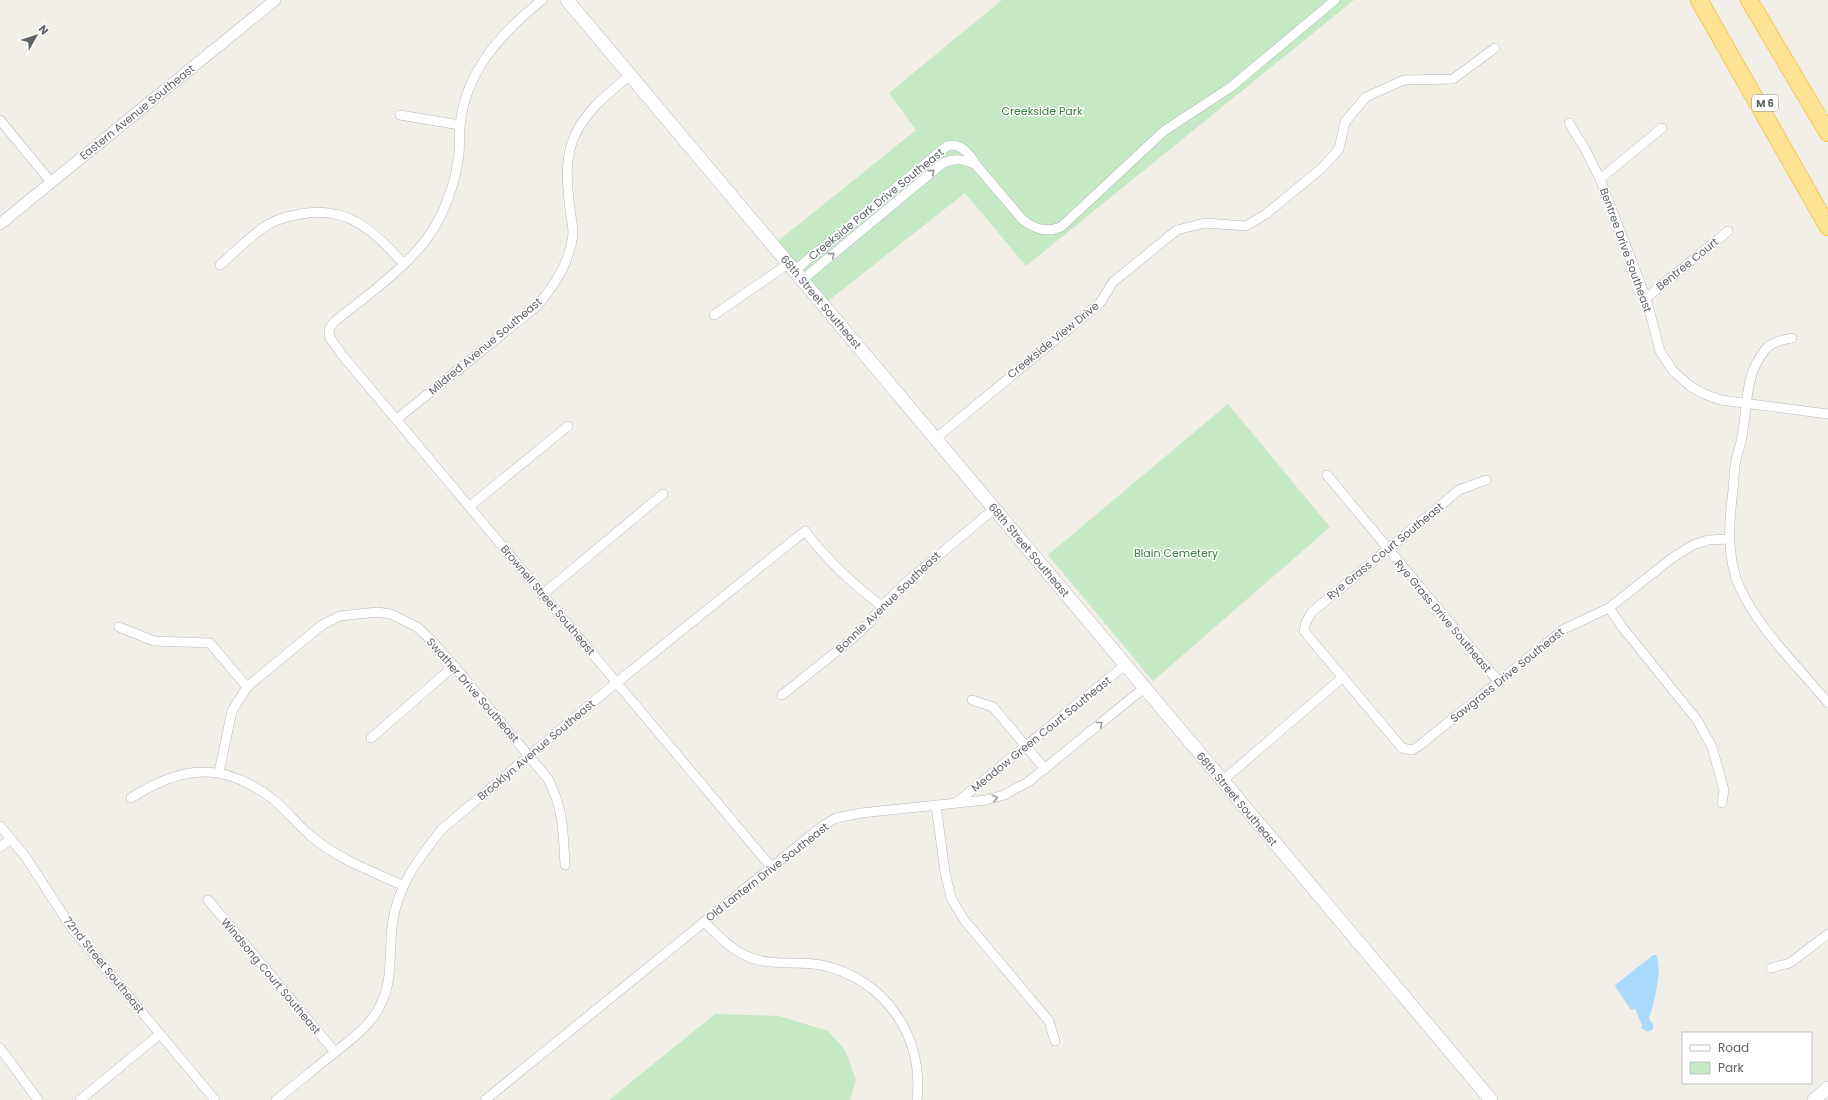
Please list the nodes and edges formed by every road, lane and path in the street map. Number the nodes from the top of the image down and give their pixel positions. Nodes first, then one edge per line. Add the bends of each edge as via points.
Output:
1 (275, 0) edge
2 (542, 0) edge
3 (567, 0) edge
4 (1335, 0) edge
5 (1699, 0) edge
6 (1702, 0) edge
7 (1750, 0) edge
8 (1495, 48) dead end
9 (630, 75) junction
10 (400, 115) dead end
11 (0, 120) edge
12 (1828, 121) edge
13 (1569, 123) dead end
14 (460, 125) junction
15 (1662, 128) dead end
16 (1828, 133) edge
17 (976, 165) junction
18 (1600, 179) junction
19 (52, 182) junction
20 (1828, 206) edge
21 (0, 224) edge
22 (1828, 227) edge
23 (1728, 230) dead end
24 (404, 264) junction
25 (220, 265) dead end
26 (795, 272) junction
27 (1646, 298) junction
28 (714, 316) dead end
29 (1792, 338) dead end
30 (1745, 403) junction
31 (1828, 414) edge
32 (397, 419) junction
33 (568, 426) dead end
34 (935, 438) junction
35 (1327, 475) dead end
36 (1486, 480) dead end
37 (663, 494) dead end
38 (470, 506) junction
39 (994, 509) junction
40 (1730, 539) junction
41 (1388, 549) junction
42 (543, 594) junction
43 (882, 606) junction
44 (1609, 608) junction
45 (119, 627) dead end
46 (1125, 665) junction
47 (454, 666) junction
48 (1343, 677) junction
49 (1499, 682) junction
50 (618, 683) junction
51 (247, 687) junction
52 (1144, 688) junction
53 (782, 695) dead end
54 (972, 700) dead end
55 (1828, 703) edge
56 (371, 738) dead end
57 (1026, 746) junction
58 (528, 756) junction
59 (1045, 769) junction
60 (219, 772) junction
61 (1222, 781) junction
62 (131, 798) dead end
63 (956, 803) junction
64 (1722, 803) dead end
65 (936, 805) junction
66 (0, 826) edge
67 (11, 839) junction
68 (0, 848) edge
69 (565, 865) dead end
70 (772, 868) junction
71 (402, 885) junction
72 (208, 900) dead end
73 (704, 922) junction
74 (1828, 934) edge
75 (1771, 968) dead end
76 (160, 1034) junction
77 (1055, 1041) dead end
78 (0, 1048) edge
79 (334, 1052) junction
80 (1828, 1088) edge
81 (38, 1100) edge
82 (80, 1100) edge
83 (215, 1100) edge
84 (276, 1100) edge
85 (485, 1100) edge
86 (917, 1100) edge
87 (1491, 1100) edge
88 (1814, 1100) edge

1 - 19 street, Eastern Avenue Southeast
2 - 14 street via 506,30 485,59 470,89
3 - 9 main road, 68th Street Southeast
4 - 17 street, Creekside Park Drive Southeast via 1231,87 1164,131 1060,227 1042,230 1031,226
5 - 22 highway
6 - 20 highway, M 6
7 - 12 highway
7 - 16 highway
8 - 34 street, Creekside View Drive via 1453,79 1404,80 1366,97 1345,122 1340,149 1322,168 1266,214 1246,226 1205,223 1177,230 1113,282 1100,303
9 - 26 main road, 68th Street Southeast
9 - 32 street, Mildred Avenue Southeast via 590,110 571,147 567,163 573,233 565,265 552,288 537,306
10 - 14 street
11 - 19 street
13 - 18 street, Bentree Drive Southeast
14 - 24 street via 459,152 448,200 430,234
15 - 18 street
26 -> 17 street, Creekside Park Drive Southeast via 943,163 965,159
17 - 26 street, Creekside Park Drive Southeast via 965,150 952,144 947,146
18 - 27 street, Bentree Drive Southeast
19 - 21 street, Eastern Avenue Southeast
23 - 27 street, Bentree Court
24 - 25 street via 379,238 358,223 340,214 315,211 288,216 269,224
24 - 32 street, Brownell Street Southeast via 333,323 329,330 330,338 343,356
26 - 28 street
26 - 34 main road, 68th Street Southeast
27 - 30 street, Bentree Drive Southeast via 1660,351 1673,371 1704,394 1721,400
29 - 30 street via 1776,341 1765,349 1751,374
30 - 31 street, Bentree Drive Southeast
30 - 40 street via 1742,436 1736,461
32 - 38 street, Brownell Street Southeast
33 - 38 street
34 - 39 main road, 68th Street Southeast
35 - 41 street, Rye Grass Drive Southeast
36 - 41 street, Rye Grass Court Southeast via 1459,490
37 - 42 street
38 - 42 street, Brownell Street Southeast
39 - 43 street, Bonnie Avenue Southeast via 925,565
39 - 46 main road, 68th Street Southeast
40 - 44 street, Sawgrass Drive Southeast via 1708,540 1693,545 1672,558
40 - 55 street via 1732,564 1740,587 1752,609
41 - 48 street, Rye Grass Court Southeast via 1312,612 1306,622 1304,631
41 - 49 street, Rye Grass Drive Southeast
42 - 50 street, Brownell Street Southeast
43 - 50 street, Brooklyn Avenue Southeast via 844,576 805,530
43 - 53 street, Bonnie Avenue Southeast via 851,640
44 - 49 street, Sawgrass Drive Southeast via 1564,629
44 - 64 street via 1697,720 1712,747 1724,790
45 - 51 street via 154,641 210,643
46 - 52 main road, 68th Street Southeast
46 - 57 street, Meadow Green Court Southeast
47 - 51 street, Swather Drive Southeast via 417,627 391,614 357,613 340,616 322,625
47 - 56 street
47 - 58 street, Swather Drive Southeast
48 - 49 street, Sawgrass Drive Southeast via 1402,748 1412,750
48 - 61 street
50 - 58 street, Brooklyn Avenue Southeast
50 - 70 street, Brownell Street Southeast
51 - 60 street, Swather Drive Southeast via 232,712
59 -> 52 street, Old Lantern Drive Southeast
52 - 61 main road, 68th Street Southeast
54 - 57 street via 993,707
57 - 59 street
57 - 63 street, Meadow Green Court Southeast
58 - 69 street, Swather Drive Southeast via 548,779 558,798
58 - 71 street, Brooklyn Avenue Southeast via 442,829 420,856
63 -> 59 street, Old Lantern Drive Southeast via 1004,795
60 - 62 street via 175,775 152,784
60 - 71 street via 254,786 311,837 338,856
61 - 87 main road, 68th Street Southeast
63 - 65 street, Old Lantern Drive Southeast
65 - 70 street, Old Lantern Drive Southeast via 836,818 821,827
65 - 77 street via 951,898 965,922 1048,1021
66 - 67 street, 72nd Street Southeast
67 - 68 street
67 - 76 street, 72nd Street Southeast via 32,866 71,927
70 - 73 street, Old Lantern Drive Southeast
71 - 79 street, Brooklyn Avenue Southeast via 392,927 388,988 371,1021
72 - 79 street, Windsong Court Southeast
73 - 85 street, Old Lantern Drive Southeast
73 - 86 street via 725,942 749,957 836,969 860,981 881,996 896,1013 908,1033 918,1073
74 - 75 street via 1790,963
76 - 82 street
76 - 83 street, 72nd Street Southeast
78 - 81 street
79 - 84 street, Brooklyn Avenue Southeast
80 - 88 main road

